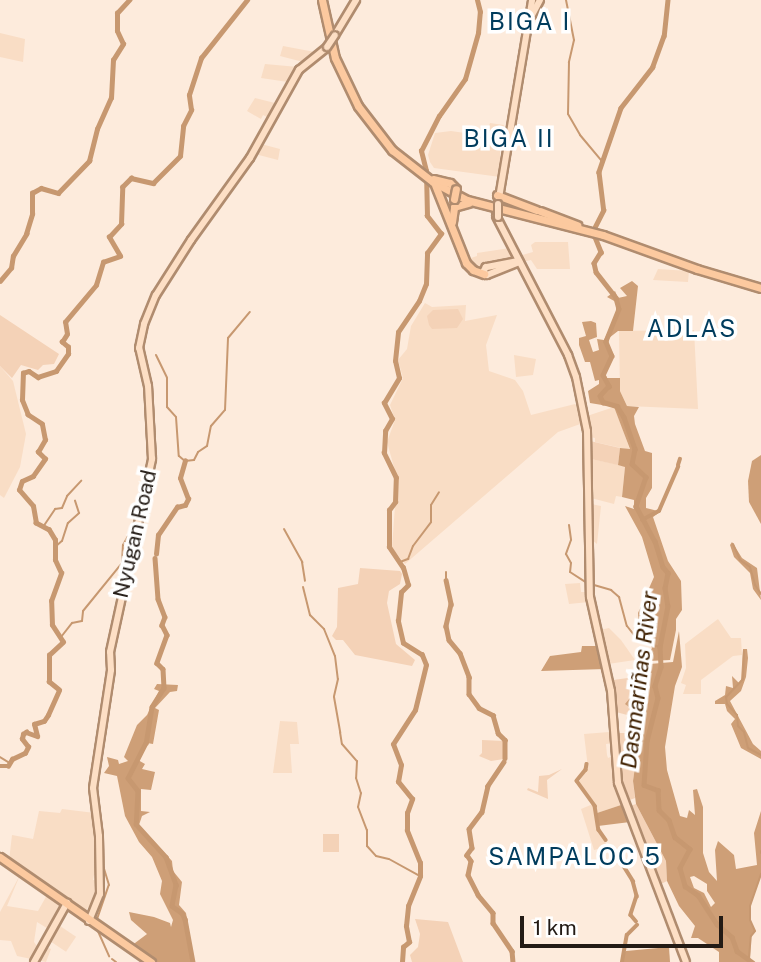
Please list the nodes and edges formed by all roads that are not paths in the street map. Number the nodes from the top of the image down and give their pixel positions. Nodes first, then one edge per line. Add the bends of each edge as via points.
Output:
1 (323, 0) edge
2 (356, 0) edge
3 (536, 1) edge
4 (433, 181) junction
5 (497, 200) junction
6 (487, 206) junction
7 (452, 222) junction
8 (594, 232) junction
9 (517, 263) junction
10 (487, 271) junction
11 (761, 286) edge
12 (0, 858) edge
13 (66, 904) junction
14 (90, 920) junction
15 (34, 962) edge
16 (150, 962) edge
17 (687, 962) edge

1 - 4 highway via 333,45 354,96 378,131
2 - 14 main road, Nyugan Road, bridge via 327,47 299,70 250,158 156,295 144,324 139,348 148,386 152,459 111,645 93,788 100,892
3 - 5 main road
4 - 6 highway via 460,198
4 - 7 highway, bridge via 450,183 456,189 449,212
4 - 8 highway via 464,197
4 - 10 highway via 467,264
5 - 8 highway
5 - 9 main road, bridge via 497,217
6 - 7 highway via 459,204 452,211
6 - 8 highway
7 - 10 highway via 470,264
8 - 11 highway
9 - 10 main road
9 - 17 main road via 571,361 586,418 590,597 609,675 620,786
12 - 13 highway
13 - 14 highway
13 - 15 main road
14 - 16 highway

